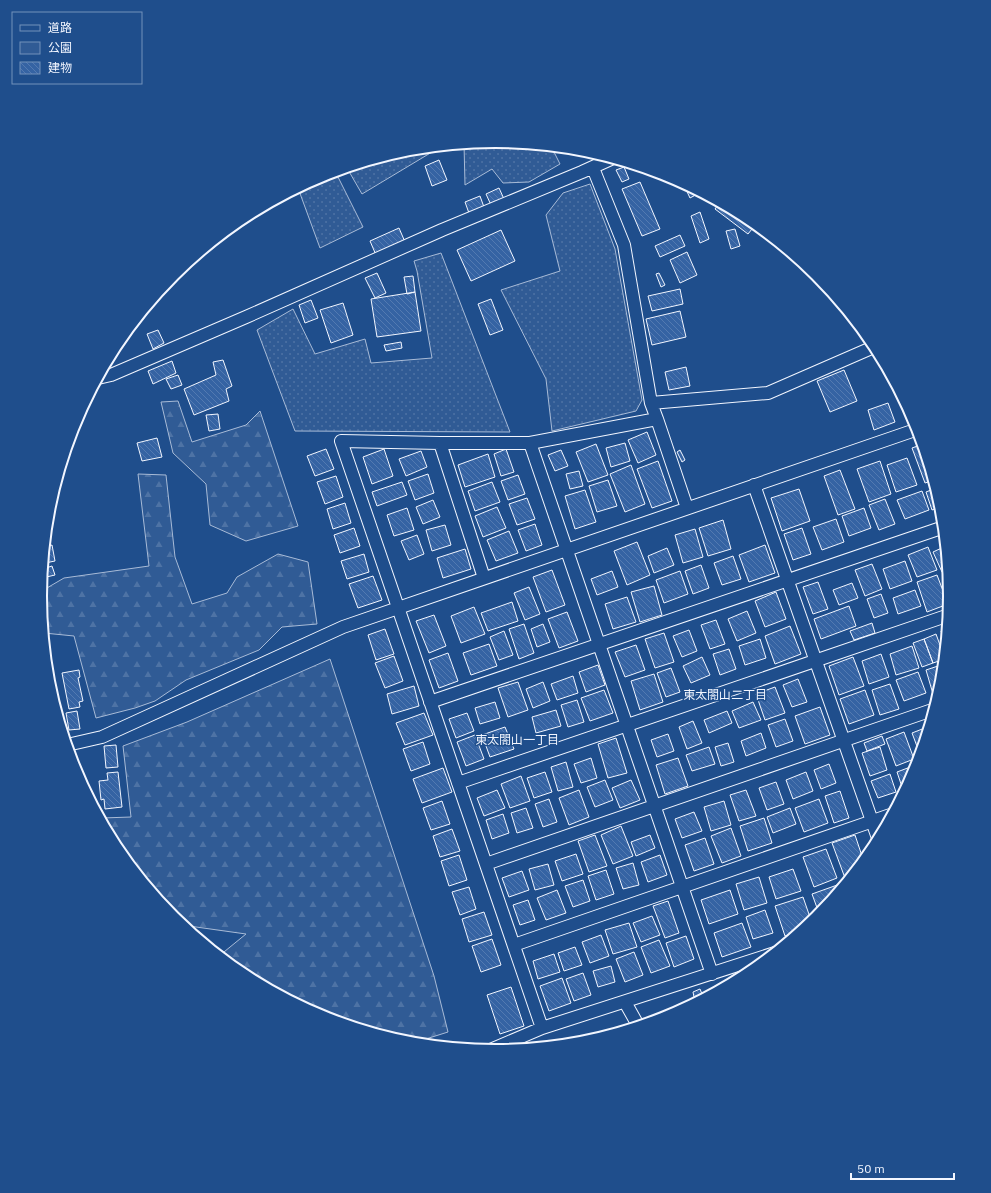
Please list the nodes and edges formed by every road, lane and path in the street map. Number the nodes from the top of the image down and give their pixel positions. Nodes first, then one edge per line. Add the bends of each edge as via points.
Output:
1 (606, 162) edge
2 (593, 168) junction
3 (869, 349) edge
4 (105, 376) edge
5 (651, 403) junction
6 (657, 420) junction
7 (912, 431) edge
8 (440, 443) junction
9 (530, 443) junction
10 (754, 485) junction
11 (687, 508) junction
12 (938, 529) edge
13 (567, 550) junction
14 (484, 578) junction
15 (788, 580) junction
16 (398, 608) junction
17 (943, 617) edge
18 (599, 644) junction
19 (816, 661) junction
20 (430, 702) junction
21 (929, 711) edge
22 (627, 725) junction
23 (844, 741) junction
24 (72, 744) edge
25 (458, 783) junction
26 (655, 806) junction
27 (886, 817) edge
28 (872, 822) junction
29 (876, 833) edge
30 (486, 864) junction
31 (683, 887) junction
32 (514, 945) junction
33 (761, 958) edge
34 (712, 974) junction
35 (625, 1002) junction
36 (636, 1022) edge
37 (542, 1028) junction
38 (503, 1045) edge

1 - 2 street
2 - 4 street via 442,230 239,320
2 - 5 street via 624,245
3 - 5 street via 768,393
5 - 6 street
6 - 9 street
6 - 11 street
7 - 10 street
8 - 9 street
8 - 14 street
8 - 16 street via 341,441
9 - 13 street
10 - 11 street
10 - 15 street
11 - 13 street
12 - 15 street
13 - 14 street
13 - 18 street
14 - 16 street
15 - 18 street
15 - 19 street
16 - 20 street
16 - 24 street via 343,627 102,737
17 - 19 street
18 - 20 street
18 - 22 street
19 - 22 street
19 - 23 street
20 - 25 street
21 - 23 street
22 - 25 street
22 - 26 street
23 - 26 street
23 - 28 street
25 - 30 street
26 - 30 street
26 - 31 street
27 - 28 street
28 - 29 street
28 - 31 street
30 - 32 street
31 - 32 street
31 - 34 street
32 - 37 street
33 - 34 street
34 - 35 street
35 - 36 street
35 - 37 street
37 - 38 street

